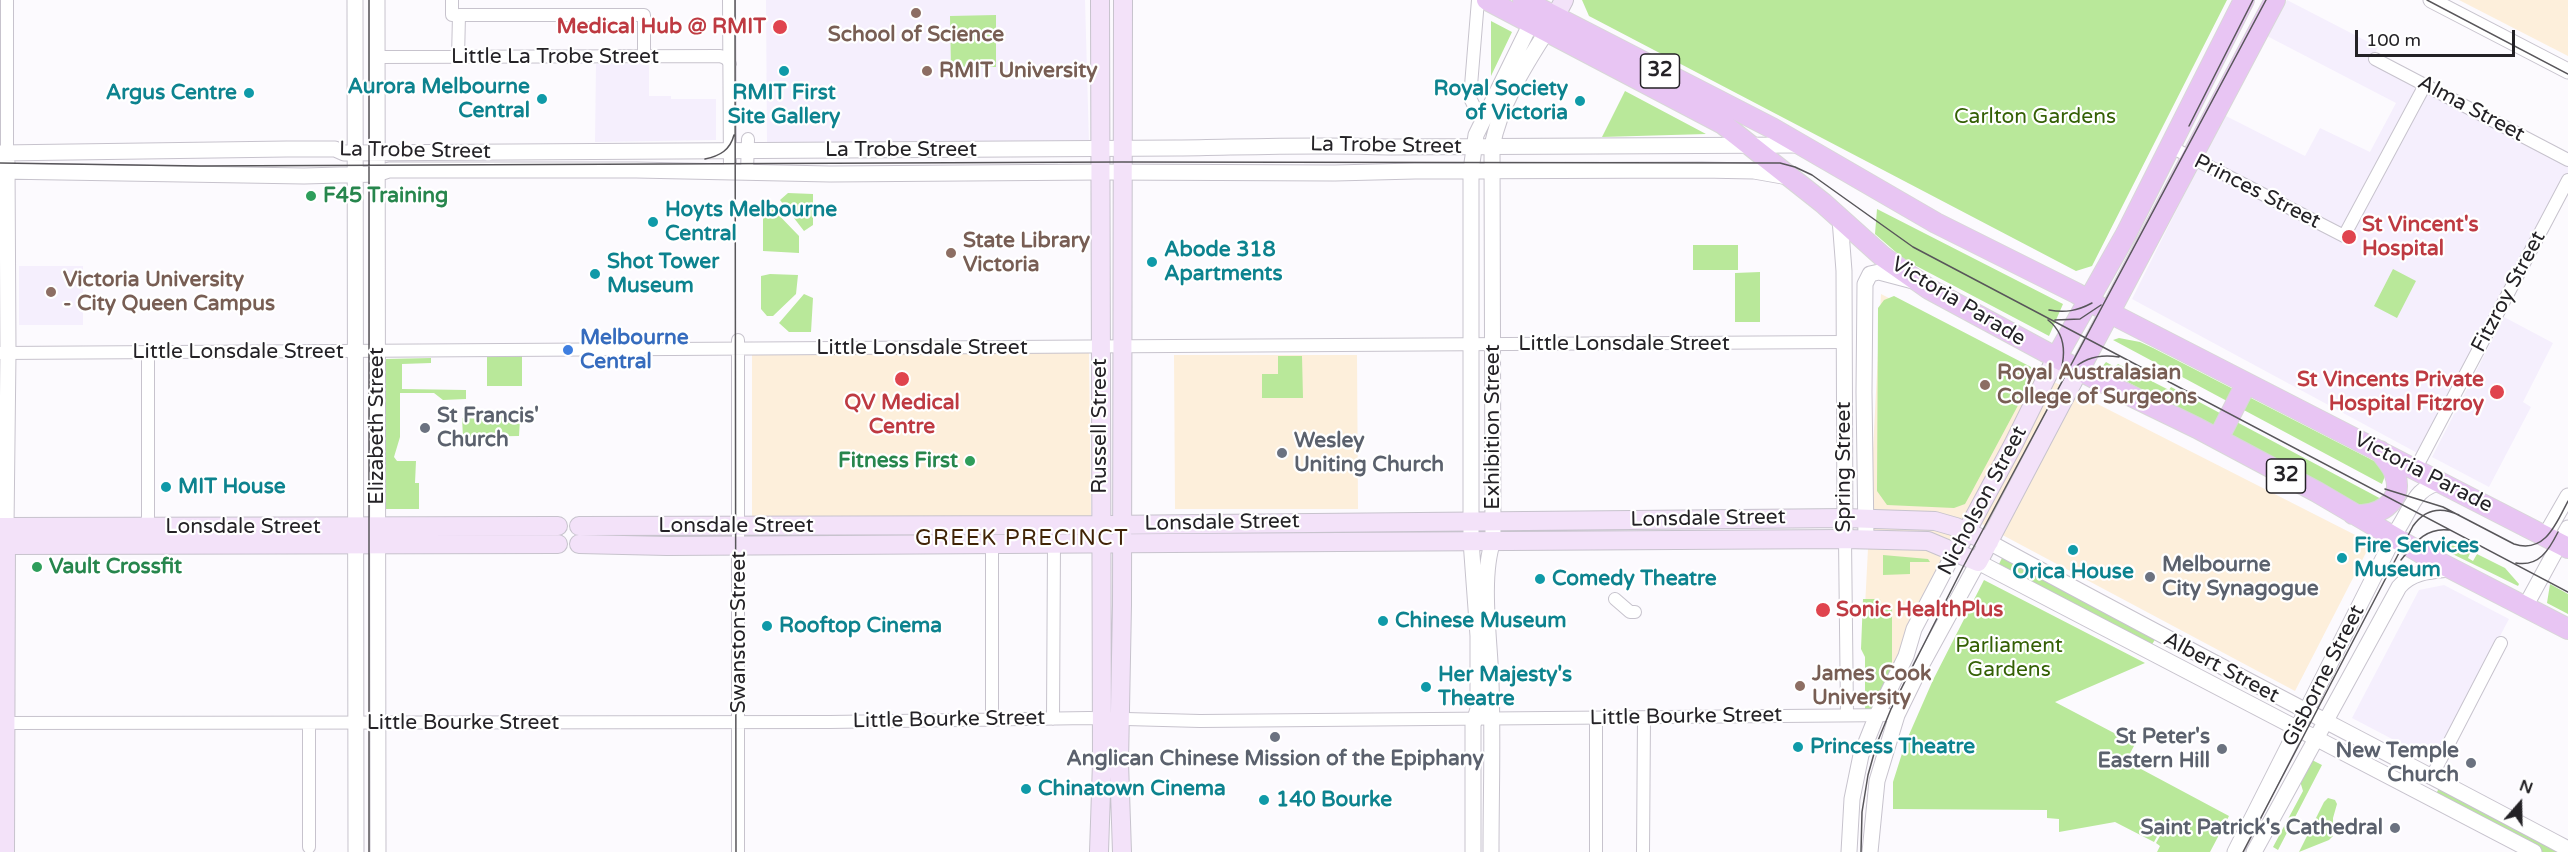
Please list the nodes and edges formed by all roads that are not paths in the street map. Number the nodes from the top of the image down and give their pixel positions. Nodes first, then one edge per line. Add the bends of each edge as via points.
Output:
1 (7, 0) edge
2 (355, 0) edge
3 (376, 0) edge
4 (452, 0) edge
5 (729, 0) edge
6 (1100, 0) edge
7 (1123, 0) edge
8 (1478, 0) edge
9 (1487, 0) edge
10 (2244, 0) edge
11 (2275, 0) edge
12 (2431, 0) edge
13 (1543, 11) edge
14 (452, 15) dead end
15 (376, 57) junction
16 (644, 57) junction
17 (1122, 57) junction
18 (459, 58) junction
19 (1100, 58) junction
20 (2375, 59) dead end
21 (730, 64) junction
22 (2568, 71) edge
23 (2425, 85) junction
24 (1485, 116) junction
25 (748, 145) junction
26 (1802, 145) junction
27 (1751, 146) junction
28 (1473, 147) junction
29 (1492, 147) junction
30 (2171, 147) junction
31 (1101, 148) junction
32 (1122, 148) junction
33 (730, 150) junction
34 (377, 152) junction
35 (4, 153) edge
36 (355, 153) junction
37 (2192, 158) junction
38 (2568, 160) edge
39 (1471, 170) junction
40 (1491, 170) junction
41 (3, 171) edge
42 (1101, 172) junction
43 (1122, 172) junction
44 (730, 173) junction
45 (747, 173) junction
46 (356, 174) junction
47 (377, 174) junction
48 (1791, 177) junction
49 (2568, 180) edge
50 (1840, 219) junction
51 (1916, 281) junction
52 (2089, 300) junction
53 (2110, 313) junction
54 (1471, 323) junction
55 (1493, 323) junction
56 (1843, 342) junction
57 (1471, 343) junction
58 (1864, 343) junction
59 (738, 344) junction
60 (1493, 344) junction
61 (1101, 347) junction
62 (1122, 347) junction
63 (377, 351) junction
64 (148, 352) junction
65 (356, 352) junction
66 (4, 353) edge
67 (2056, 358) junction
68 (2079, 370) junction
69 (2246, 384) junction
70 (1471, 421) junction
71 (1493, 422) junction
72 (2218, 439) junction
73 (2380, 450) junction
74 (1100, 462) junction
75 (1122, 462) junction
76 (2416, 468) junction
77 (2443, 482) junction
78 (1471, 490) junction
79 (1493, 491) junction
80 (2568, 496) edge
81 (2353, 514) junction
82 (1845, 518) junction
83 (1866, 518) junction
84 (1692, 519) junction
85 (1600, 520) junction
86 (1472, 521) junction
87 (1493, 521) junction
88 (1304, 523) junction
89 (1144, 524) junction
90 (1224, 524) junction
91 (738, 525) junction
92 (788, 525) junction
93 (923, 525) junction
94 (1100, 525) junction
95 (1122, 525) junction
96 (876, 526) junction
97 (1966, 531) junction
98 (558, 535) dead end
99 (3, 536) edge
100 (146, 536) junction
101 (356, 536) junction
102 (377, 536) junction
103 (2394, 538) junction
104 (1693, 539) junction
105 (1845, 539) junction
106 (1866, 539) junction
107 (2560, 539) edge
108 (1600, 540) junction
109 (1471, 541) junction
110 (1493, 541) junction
111 (1304, 542) junction
112 (1989, 542) junction
113 (992, 543) junction
114 (1054, 543) junction
115 (1100, 543) junction
116 (1122, 543) junction
117 (1144, 543) junction
118 (1225, 543) junction
119 (788, 544) junction
120 (876, 544) junction
121 (923, 544) junction
122 (738, 545) junction
123 (1955, 551) junction
124 (1978, 562) junction
125 (2451, 569) junction
126 (1615, 599) dead end
127 (2525, 607) junction
128 (1635, 612) dead end
129 (2568, 629) edge
130 (2166, 639) junction
131 (2501, 644) dead end
132 (2157, 654) junction
133 (1101, 662) junction
134 (1121, 662) junction
135 (2209, 662) junction
136 (2202, 678) junction
137 (2306, 710) junction
138 (1877, 715) junction
139 (1897, 715) junction
140 (1847, 716) junction
141 (1111, 718) junction
142 (1596, 718) junction
143 (1644, 718) junction
144 (1053, 719) junction
145 (992, 720) junction
146 (1475, 720) junction
147 (1492, 720) junction
148 (739, 721) junction
149 (2326, 721) junction
150 (3, 723) edge
151 (309, 723) junction
152 (356, 723) junction
153 (377, 723) junction
154 (2296, 728) junction
155 (2316, 738) junction
156 (1111, 762) junction
157 (2432, 776) junction
158 (2423, 794) junction
159 (1473, 800) junction
160 (1491, 800) junction
161 (309, 847) dead end
162 (2568, 849) edge
163 (5, 852) edge
164 (356, 852) edge
165 (378, 852) edge
166 (738, 852) edge
167 (1099, 852) edge
168 (1122, 852) edge
169 (1473, 852) edge
170 (1491, 852) edge
171 (1596, 852) edge
172 (1643, 852) edge
173 (1849, 852) edge
174 (1870, 852) edge
175 (2235, 852) edge
176 (2254, 852) edge
177 (2534, 852) edge

1 - 35 street
2 - 36 street, Elizabeth Street
3 - 15 street, Elizabeth Street
4 - 14 street
5 - 21 street
6 - 19 main road, Russell Street
7 - 17 main road, Russell Street
8 - 24 street via 1470,98
9 - 13 main road, 32
10 - 30 main road, Nicholson Street
11 - 37 main road, Nicholson Street
12 - 22 street
13 - 24 street, Exhibition Street
13 - 26 main road, 32
13 - 27 main road, 32 via 1723,123
13 - 29 street, Exhibition Street
15 - 18 street, Little La Trobe Street
15 - 34 street, Elizabeth Street
16 - 18 street, Little La Trobe Street
16 - 18 street via 644,15 459,15
16 - 21 street, Little La Trobe Street via 720,56
17 - 19 main road
17 - 32 main road, Russell Street
19 - 31 main road, Russell Street
20 - 23 street, Alma Street
21 - 33 street
23 - 37 street, Princes Street via 2344,236
23 - 38 street, Alma Street
24 - 28 street, Exhibition Street
25 - 31 street, La Trobe Street
25 - 33 street, La Trobe Street
25 - 45 street
26 - 27 street, La Trobe Street
26 - 52 main road, Victoria Parade / 32 via 1953,232
27 - 29 street, La Trobe Street
27 - 48 main road, Victoria Parade / 32
28 - 29 street, La Trobe Street
28 - 32 street, La Trobe Street
28 - 39 street, Exhibition Street
29 - 40 street, Exhibition Street
30 - 37 street, Princes Street
30 - 52 main road, Nicholson Street
31 - 32 street, La Trobe Street
31 - 42 main road, Russell Street
32 - 43 main road, Russell Street
33 - 34 street, La Trobe Street
33 - 44 street
34 - 36 street, La Trobe Street
34 - 47 street, Elizabeth Street
35 - 36 street, La Trobe Street via 287,149
35 - 41 street
36 - 46 street, Elizabeth Street
37 - 53 main road, Nicholson Street
39 - 40 street, La Trobe Street
39 - 43 street, La Trobe Street via 1335,174
39 - 54 street, Exhibition Street
40 - 48 street, La Trobe Street via 1732,170
40 - 55 street, Exhibition Street
41 - 46 street, La Trobe Street
41 - 66 street
42 - 43 street, La Trobe Street
42 - 45 street, La Trobe Street
42 - 61 main road, Russell Street
43 - 62 main road, Russell Street
44 - 45 street, La Trobe Street
44 - 47 street, La Trobe Street via 389,170
46 - 47 street, La Trobe Street
46 - 65 street, Elizabeth Street
47 - 63 street, Elizabeth Street
48 - 50 main road, Victoria Parade / 32
49 - 76 street, Fitzroy Street
50 - 51 main road, Victoria Parade / 32
50 - 56 street, Spring Street
51 - 58 street, Spring Street via 1879,272 1868,277 1864,289
51 - 67 main road, Victoria Parade / 32
52 - 53 main road, Victoria Parade / 32
52 - 67 main road, Nicholson Street
53 - 68 main road, Nicholson Street
53 - 69 main road, Victoria Parade / 32
54 - 55 street
54 - 57 street, Exhibition Street
55 - 60 street, Exhibition Street
56 - 58 street
56 - 60 street, Little Lonsdale Street
56 - 82 street, Spring Street
57 - 60 street, Little Lonsdale Street
57 - 62 street, Little Lonsdale Street
57 - 70 street, Exhibition Street
58 - 83 street, Spring Street
59 - 61 street, Little Lonsdale Street
59 - 63 street, Little Lonsdale Street
59 - 91 street, Swanston Street
60 - 71 street, Exhibition Street
61 - 62 street, Little Lonsdale Street
61 - 74 main road, Russell Street
62 - 75 main road, Russell Street
63 - 65 street, Little Lonsdale Street
63 - 102 street, Elizabeth Street
64 - 65 street, Little Lonsdale Street
64 - 66 street, Little Lonsdale Street
64 - 100 street
65 - 101 street, Elizabeth Street
66 - 99 street
67 - 68 main road, Victoria Parade / 32
67 - 97 main road, Nicholson Street
68 - 72 main road, Victoria Parade / 32
68 - 112 main road, Nicholson Street
69 - 72 main road
69 - 73 main road, Victoria Parade / 32
70 - 71 street
70 - 78 street, Exhibition Street
71 - 79 street, Exhibition Street
72 - 81 main road, Victoria Parade / 32
73 - 76 main road, Victoria Parade / 32
73 - 81 main road via 2396,477 2394,498 2377,512
74 - 75 main road
74 - 94 main road, Russell Street
75 - 95 main road, Russell Street
76 - 77 main road, Victoria Parade / 32
77 - 103 street, Gisborne Street via 2422,489
77 - 107 main road, Victoria Parade / 32
78 - 79 street
78 - 86 street, Exhibition Street
79 - 87 street, Exhibition Street
80 - 107 street
81 - 103 main road, Victoria Parade / 32
82 - 83 main road, Lonsdale Street
82 - 84 main road, Lonsdale Street
82 - 105 street, Spring Street
83 - 97 main road, Albert Street via 1935,521
83 - 106 street, Spring Street
84 - 85 main road, Lonsdale Street
84 - 104 main road
85 - 87 main road, Lonsdale Street
85 - 108 main road
86 - 87 main road, Lonsdale Street
86 - 88 main road, Lonsdale Street
86 - 109 street, Exhibition Street
87 - 110 street, Exhibition Street
88 - 90 main road, Lonsdale Street
88 - 111 main road
89 - 90 main road, Lonsdale Street
89 - 95 main road, Lonsdale Street
89 - 117 main road
90 - 118 main road
91 - 92 main road, Lonsdale Street
91 - 122 street, Swanston Street
91 - 122 main road, Lonsdale Street via 579,535 594,546
92 - 96 main road, Lonsdale Street
92 - 119 main road
93 - 94 main road, Lonsdale Street
93 - 96 main road, Lonsdale Street
93 - 121 main road
94 - 95 main road, Lonsdale Street
94 - 115 main road, Russell Street
95 - 116 main road, Russell Street
96 - 120 main road
97 - 112 main road, Albert Street
97 - 123 main road, Nicholson Street
98 - 102 main road, Lonsdale Street
99 - 100 main road, Lonsdale Street
99 - 150 main road
100 - 101 main road, Lonsdale Street
101 - 102 main road, Lonsdale Street
101 - 152 street, Elizabeth Street
102 - 153 street, Elizabeth Street
103 - 125 main road, Victoria Parade / 32
103 - 137 street, Gisborne Street
104 - 105 main road, Lonsdale Street
104 - 108 main road, Lonsdale Street
105 - 106 main road, Lonsdale Street
105 - 140 street, Spring Street
106 - 123 main road, Albert Street via 1928,541
107 - 127 street
108 - 110 main road, Lonsdale Street
109 - 110 main road, Lonsdale Street
109 - 111 main road, Lonsdale Street
109 - 146 street, Exhibition Street via 1478,636
110 - 147 street, Exhibition Street via 1488,601
111 - 118 main road, Lonsdale Street
112 - 124 main road, Nicholson Street
112 - 130 street, Albert Street
113 - 114 main road, Lonsdale Street
113 - 121 main road, Lonsdale Street
113 - 145 street
114 - 115 main road, Lonsdale Street
114 - 144 street
115 - 116 main road, Lonsdale Street
115 - 133 main road, Russell Street
116 - 117 main road, Lonsdale Street
116 - 134 main road, Russell Street
117 - 118 main road, Lonsdale Street
119 - 120 main road, Lonsdale Street
119 - 122 main road, Lonsdale Street
120 - 121 main road, Lonsdale Street
122 - 148 street, Swanston Street
123 - 124 main road, Albert Street
123 - 138 street, Nicholson Street via 1916,626
124 - 132 street, Albert Street
124 - 139 street, Nicholson Street
125 - 127 main road, Victoria Parade / 32
125 - 149 street, Gisborne Street via 2419,574 2399,587
126 - 128 street
127 - 129 main road, Victoria Parade / 32
130 - 132 street
130 - 135 street, Albert Street
131 - 157 street
132 - 136 street, Albert Street
133 - 134 main road
133 - 141 main road, Russell Street
134 - 141 main road, Russell Street
135 - 136 street
135 - 137 street, Albert Street
136 - 154 street, Albert Street
137 - 149 street, Albert Street
137 - 154 street, Gisborne Street
138 - 139 street, Little Bourke Street
138 - 140 street, Little Bourke Street
138 - 173 street, Nicholson Street via 1862,755 1850,821
139 - 174 street, Nicholson Street via 1882,760
140 - 143 street, Little Bourke Street
141 - 144 street, Little Bourke Street
141 - 146 street, Little Bourke Street
141 - 156 main road, Russell Street
142 - 143 street, Little Bourke Street
142 - 147 street, Little Bourke Street
142 - 171 street
143 - 172 street
144 - 145 street, Little Bourke Street
145 - 148 street, Little Bourke Street
146 - 147 street, Little Bourke Street
146 - 159 street, Exhibition Street
147 - 160 street, Exhibition Street
148 - 153 street, Little Bourke Street
148 - 166 street, Swanston Street
149 - 155 street, Gisborne Street
149 - 157 street, Albert Street
150 - 151 street, Little Bourke Street
150 - 163 main road
151 - 152 street, Little Bourke Street
151 - 161 street
152 - 153 street, Little Bourke Street
152 - 164 street, Elizabeth Street
153 - 165 street, Elizabeth Street
154 - 155 street, Albert Street
154 - 175 street, Gisborne Street
155 - 158 street, Albert Street
155 - 176 street, Gisborne Street
156 - 167 main road, Russell Street
156 - 168 main road, Russell Street
157 - 158 street
157 - 162 street, Albert Street
158 - 177 street, Albert Street
159 - 160 street
159 - 169 street, Exhibition Street
160 - 170 street, Exhibition Street

